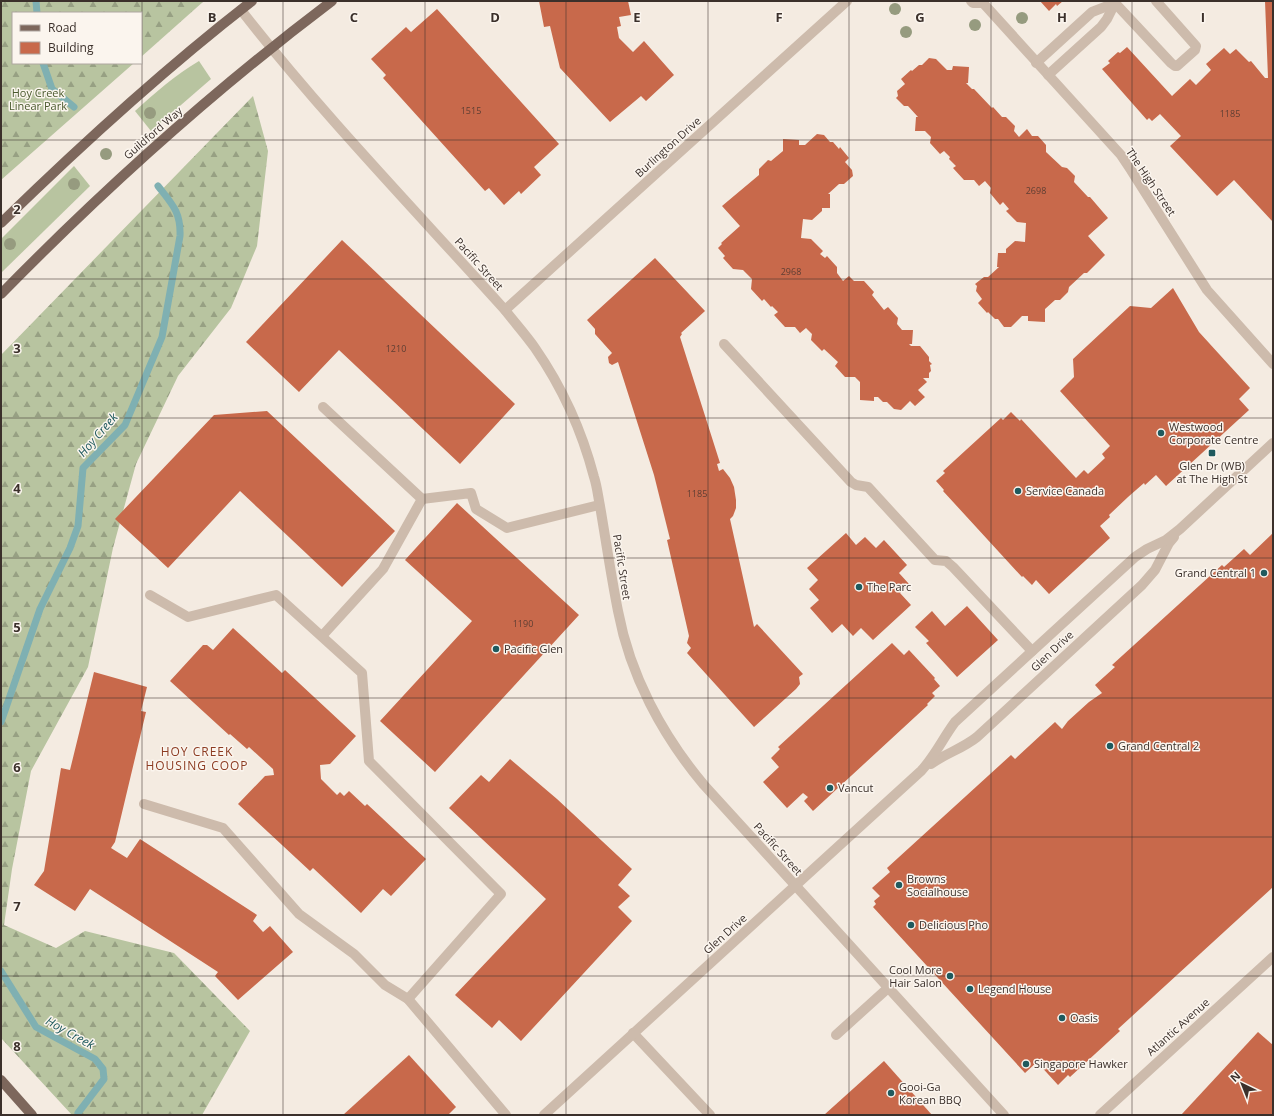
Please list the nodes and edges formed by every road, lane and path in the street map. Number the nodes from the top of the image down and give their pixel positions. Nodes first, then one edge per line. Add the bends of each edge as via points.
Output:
1 (252, 1) edge
2 (332, 1) edge
3 (847, 1) edge
4 (971, 1) edge
5 (1156, 1) edge
6 (983, 2) edge
7 (1115, 3) junction
8 (240, 10) junction
9 (270, 48) junction
10 (1036, 63) junction
11 (1048, 76) junction
12 (1, 223) edge
13 (1, 294) edge
14 (505, 310) junction
15 (724, 344) dead end
16 (1273, 364) edge
17 (323, 407) dead end
18 (1273, 443) edge
19 (422, 499) junction
20 (599, 505) junction
21 (1180, 529) junction
22 (150, 595) dead end
23 (322, 636) junction
24 (1032, 651) junction
25 (922, 771) junction
26 (144, 804) dead end
27 (796, 886) junction
28 (1273, 957) edge
29 (888, 988) junction
30 (408, 999) junction
31 (633, 1033) junction
32 (836, 1035) dead end
33 (1, 1080) edge
34 (32, 1115) edge
35 (506, 1115) edge
36 (544, 1115) edge
37 (710, 1115) edge
38 (1004, 1115) edge
39 (1100, 1115) edge

1 - 8 main road
2 - 9 main road, Guildford Way
3 - 14 street, Burlington Drive
4 - 6 street, The High Street
5 - 7 street via 1196,46 1195,50 1177,66 1171,63
6 - 10 street, The High Street
7 - 10 street via 1089,14
7 - 11 street via 1101,27
8 - 9 street, Pacific Street
8 - 12 main road via 106,123
9 - 13 main road, Guildford Way via 141,159
9 - 14 street, Pacific Street
10 - 11 street, The High Street
11 - 16 street, The High Street via 1125,161 1207,290
14 - 20 street, Pacific Street via 535,348 566,401 589,459
15 - 24 street via 851,482 868,487 935,560 946,561 953,567
17 - 19 street
18 - 21 street, Glen Drive
19 - 20 street via 471,493 476,509 508,528
19 - 23 street via 383,569
20 - 27 street, Pacific Street via 625,641 653,711 692,772
21 - 24 street, Glen Drive via 1130,562
21 - 25 street, Glen Drive via 1169,543 1155,570 1142,585 977,737
22 - 23 street via 188,617 276,595
23 - 30 street via 362,672 369,761 500,894
24 - 25 street, Glen Drive via 956,722
25 - 27 street, Glen Drive
26 - 30 street via 223,828 299,914 354,954 385,985
27 - 29 street, Pacific Street
27 - 31 street, Glen Drive
28 - 39 street, Atlantic Avenue
29 - 32 street
29 - 38 street, Pacific Street
30 - 35 street
31 - 36 street, Glen Drive
31 - 37 street
33 - 34 main road

